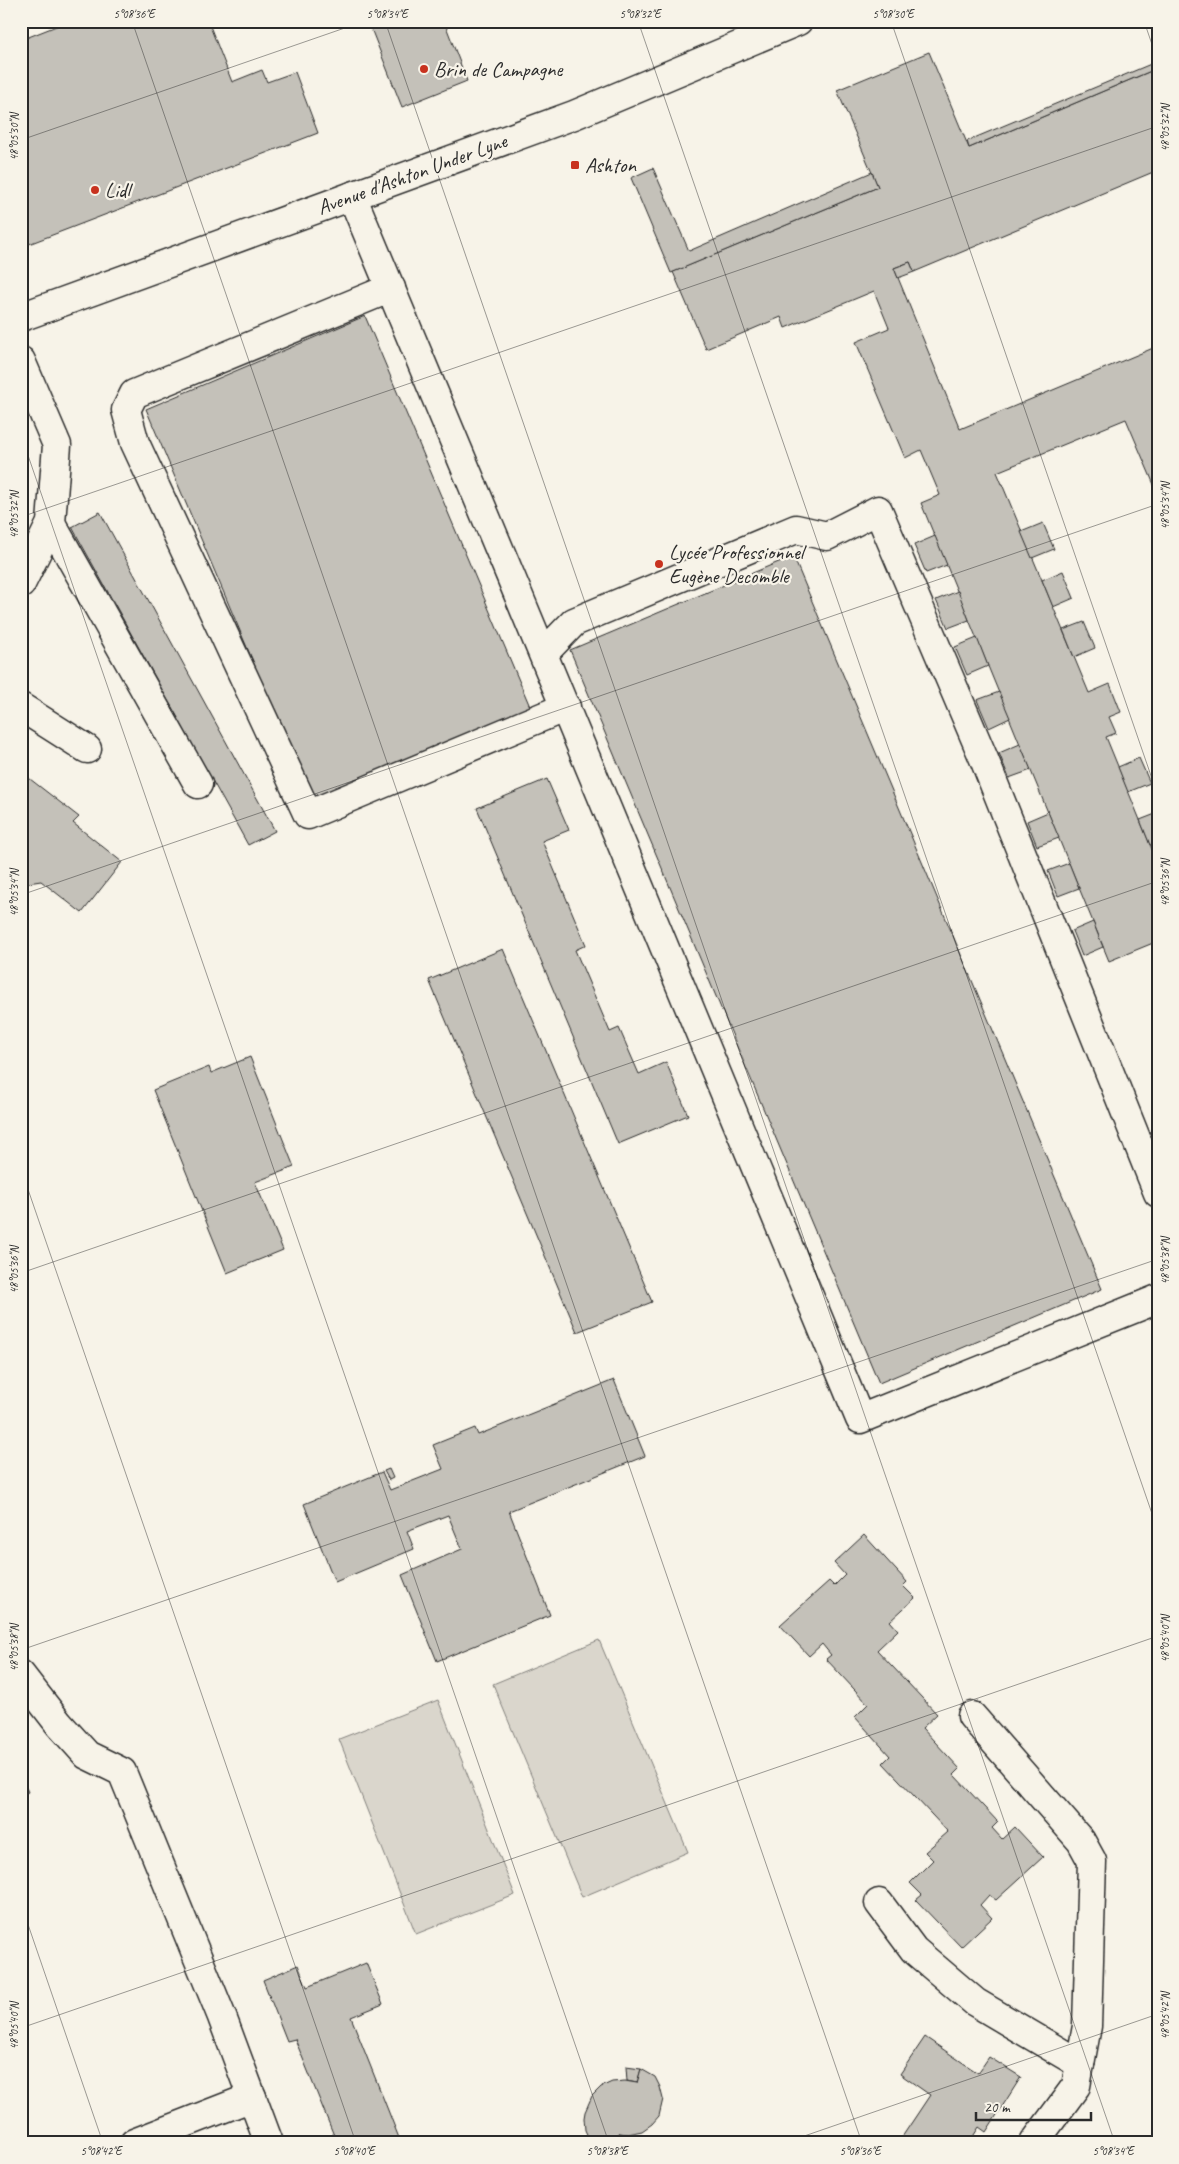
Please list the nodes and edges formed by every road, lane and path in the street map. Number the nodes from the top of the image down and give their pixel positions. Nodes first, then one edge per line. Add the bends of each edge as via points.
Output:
1 (798, 21) edge
2 (352, 196) junction
3 (390, 288) junction
4 (21, 317) edge
5 (21, 361) edge
6 (51, 522) junction
7 (21, 584) edge
8 (544, 652) junction
9 (21, 706) edge
10 (566, 707) junction
11 (87, 749) dead end
12 (198, 784) dead end
13 (1150, 1152) edge
14 (1158, 1193) edge
15 (1158, 1299) edge
16 (21, 1675) edge
17 (972, 1716) dead end
18 (879, 1903) dead end
19 (1080, 2064) junction
20 (252, 2097) junction
21 (134, 2143) edge
22 (269, 2143) edge
23 (1034, 2143) edge

1 - 2 street, Avenue d'Ashton Under Lyne via 574,114
2 - 3 street
2 - 4 street, Avenue d'Ashton Under Lyne
3 - 8 street
3 - 10 street via 134,394 126,410 135,443 308,815
5 - 6 street via 57,445
6 - 7 street
6 - 12 street
8 - 10 street
8 - 13 street via 574,622 796,529 828,536 878,510
9 - 11 street
10 - 15 street via 860,1419
13 - 14 street
16 - 20 street via 87,1755 122,1772
17 - 19 street via 1081,1841 1092,1860 1087,2026
18 - 19 street via 914,1950 975,2002
19 - 23 street via 1076,2086
20 - 21 street
20 - 22 street

